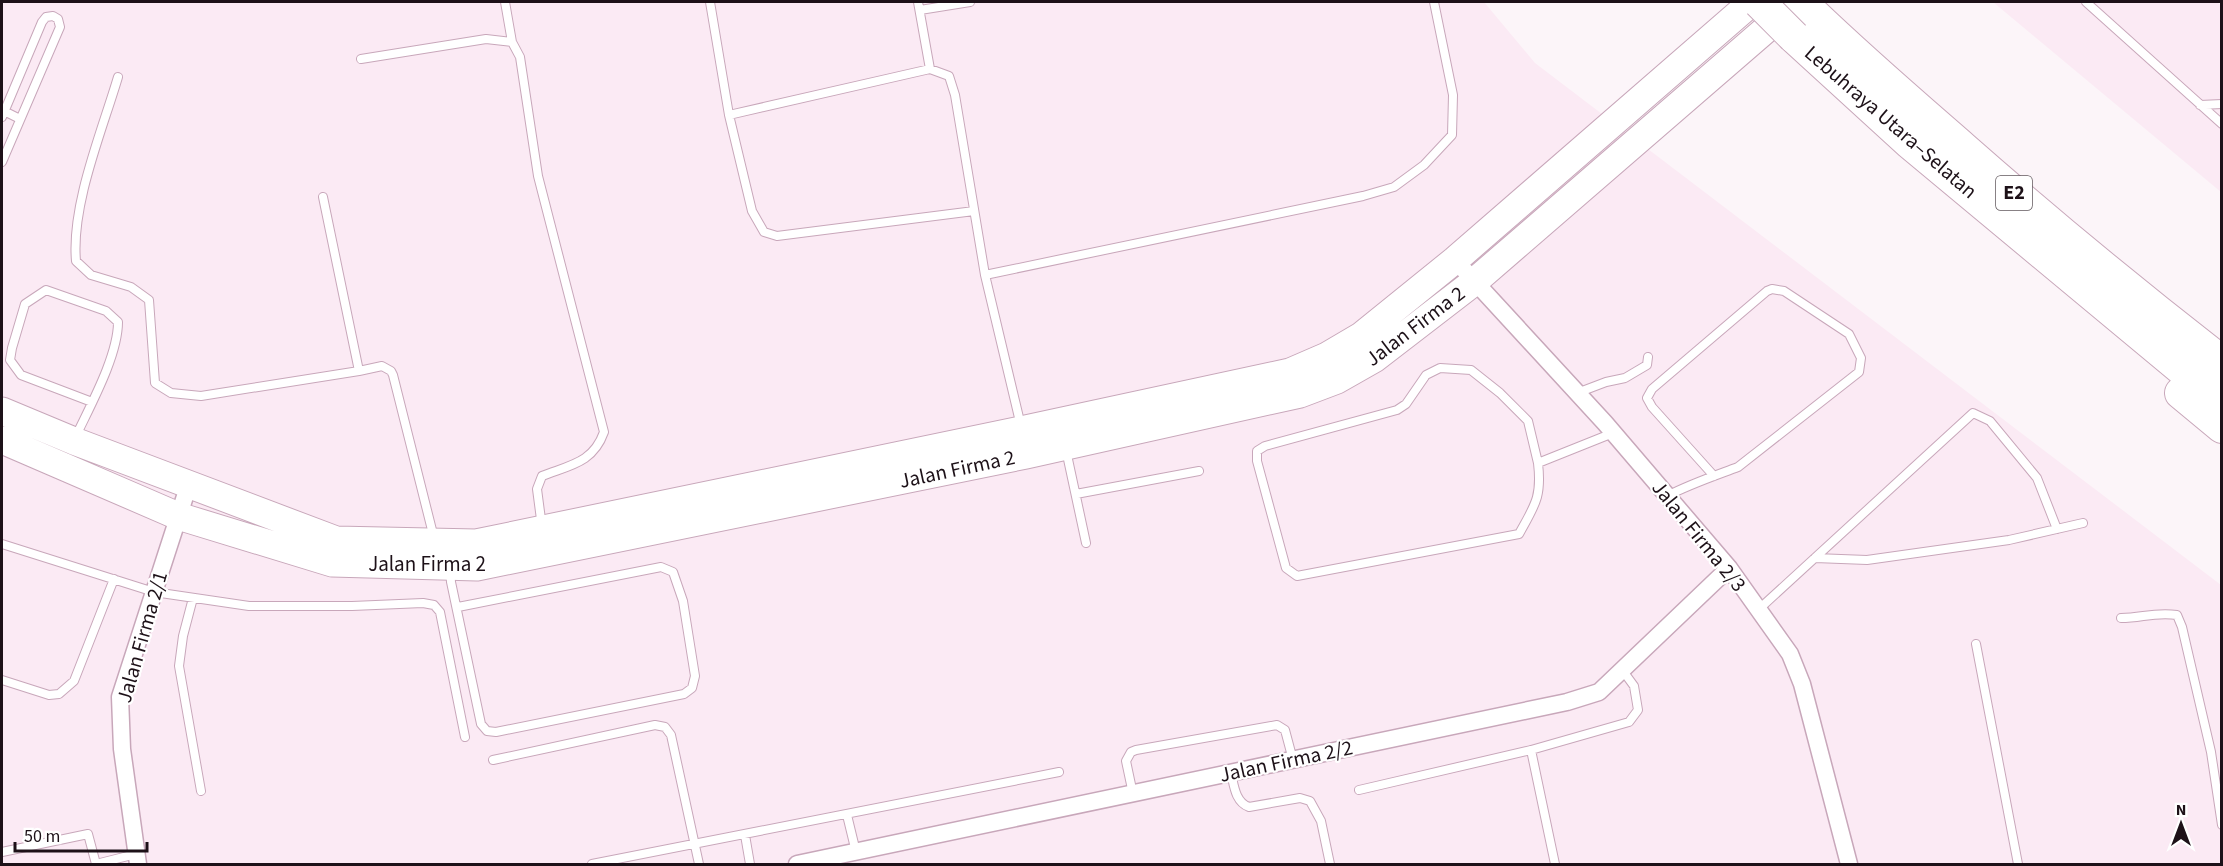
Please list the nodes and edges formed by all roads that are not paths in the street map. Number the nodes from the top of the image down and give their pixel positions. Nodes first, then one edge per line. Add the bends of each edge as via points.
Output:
1 (505, 2) edge
2 (710, 2) edge
3 (970, 2) edge
4 (1434, 2) edge
5 (1752, 2) edge
6 (1759, 2) edge
7 (2086, 2) edge
8 (919, 6) edge
9 (1802, 14) edge
10 (512, 42) junction
11 (361, 58) dead end
12 (930, 69) junction
13 (118, 76) dead end
14 (2222, 104) edge
15 (2200, 105) junction
16 (3, 114) edge
17 (729, 115) junction
18 (20, 119) junction
19 (2222, 124) edge
20 (2, 162) edge
21 (323, 197) dead end
22 (974, 211) junction
23 (2031, 244) junction
24 (1455, 260) junction
25 (985, 275) junction
26 (1474, 282) junction
27 (1648, 357) dead end
28 (2222, 362) edge
29 (359, 371) junction
30 (1577, 393) junction
31 (2222, 400) edge
32 (92, 402) junction
33 (2, 411) edge
34 (2222, 427) edge
35 (1613, 433) junction
36 (2, 440) edge
37 (74, 441) junction
38 (1024, 443) junction
39 (1065, 446) junction
40 (1538, 463) junction
41 (1198, 471) dead end
42 (1714, 476) junction
43 (189, 484) junction
44 (1076, 494) junction
45 (1667, 496) junction
46 (178, 516) junction
47 (2083, 524) dead end
48 (543, 529) junction
49 (2057, 529) junction
50 (435, 542) junction
51 (1086, 543) dead end
52 (2, 544) edge
53 (1815, 558) junction
54 (450, 566) junction
55 (1729, 568) junction
56 (114, 579) junction
57 (154, 592) junction
58 (193, 598) junction
59 (458, 607) junction
60 (1758, 610) junction
61 (2121, 618) dead end
62 (1976, 644) dead end
63 (1623, 671) junction
64 (2, 681) edge
65 (465, 737) dead end
66 (1531, 750) junction
67 (494, 760) dead end
68 (1293, 760) junction
69 (1059, 772) dead end
70 (1231, 773) junction
71 (1359, 790) dead end
72 (201, 791) dead end
73 (1133, 794) junction
74 (2220, 802) edge
75 (847, 815) junction
76 (2222, 825) edge
77 (745, 835) junction
78 (694, 844) junction
79 (2, 852) edge
80 (856, 852) junction
81 (137, 859) edge
82 (96, 864) edge
83 (592, 864) edge
84 (699, 864) edge
85 (750, 864) edge
86 (797, 864) edge
87 (1330, 864) edge
88 (1555, 864) edge
89 (1849, 864) edge
90 (2018, 864) edge

1 - 10 lane
2 - 17 lane
3 - 8 lane
4 - 25 lane via 1453,95 1452,135 1424,165 1394,187
5 - 24 main road, Jalan Firma 2
6 - 9 highway, Lebuhraya Utara–Selatan / E2, bridge
7 - 15 lane
8 - 12 lane
9 - 23 highway, Lebuhraya Utara–Selatan / E2 via 1910,142
9 - 26 main road, Jalan Firma 2
9 - 28 highway, Lebuhraya Utara–Selatan / E2 via 2114,278
10 - 11 lane via 486,39
10 - 48 lane via 520,57 538,176 604,432 593,453 542,476 537,489
12 - 17 lane
12 - 22 lane via 950,76
13 - 29 lane via 83,195 74,240 76,261 91,274 131,287 149,300 155,383 171,393 201,396
14 - 15 lane
15 - 19 lane
16 - 18 lane
16 - 18 lane via 42,22 53,16 60,27
17 - 22 lane via 753,211 764,232 777,236
18 - 20 lane
21 - 29 lane
22 - 25 lane
23 - 31 highway, Lebuhraya Utara–Selatan / E2
23 - 34 highway via 2050,282
24 - 26 street, Jalan Firma 2/3
24 - 38 main road, Jalan Firma 2 via 1361,336 1290,372
25 - 38 lane
26 - 30 street, Jalan Firma 2/3
26 - 39 main road, Jalan Firma 2 via 1374,359 1337,380 1300,393
27 - 30 lane via 1647,365 1625,378
29 - 50 lane via 382,366 393,375
30 - 35 street, Jalan Firma 2/3
32 - 32 lane via 111,356 118,322 106,311 46,290 25,304 10,360 21,375
32 - 37 lane
33 - 37 main road, Jalan Firma 2
35 - 40 lane
35 - 45 street, Jalan Firma 2/3
36 - 46 main road, Jalan Firma 2
37 - 43 main road, Jalan Firma 2
38 - 39 main road, Jalan Firma 2
38 - 48 main road, Jalan Firma 2
38 - 54 main road, Jalan Firma 2 via 477,567
39 - 44 lane
40 - 40 lane via 1541,486 1519,534 1297,576 1286,568 1257,451 1397,410 1406,404 1426,375 1440,368 1471,370 1500,393 1528,421
41 - 44 lane
42 - 42 lane via 1738,466 1859,372 1861,358 1849,334 1784,291 1767,291 1652,389 1647,398
42 - 45 lane
43 - 46 street, Jalan Firma 2/1
43 - 50 main road, Jalan Firma 2 via 336,540
44 - 51 lane
45 - 55 street, Jalan Firma 2/3
46 - 54 main road, Jalan Firma 2 via 332,563
46 - 57 street, Jalan Firma 2/1
47 - 49 lane
48 - 50 main road, Jalan Firma 2 via 476,543
49 - 53 lane via 2009,540 1867,560
49 - 53 lane via 2037,478 1990,421 1973,413
52 - 56 lane
53 - 60 lane
54 - 59 lane
55 - 60 street, Jalan Firma 2/3
55 - 63 street, Jalan Firma 2/2
56 - 57 lane
56 - 64 lane via 74,681 60,694 49,695
57 - 58 lane
57 - 81 street, Jalan Firma 2/1 via 120,697 122,749
58 - 65 lane via 249,606 434,605 440,612
58 - 72 lane via 179,666
59 - 59 lane via 661,567 673,572 683,602 695,676 692,688 684,694 487,731 481,724
60 - 89 street, Jalan Firma 2/3 via 1790,654 1802,684
61 - 74 lane via 2158,612 2177,615
62 - 90 lane
63 - 66 lane via 1634,686 1638,711 1629,722
63 - 68 street, Jalan Firma 2/2 via 1599,692 1567,702
66 - 71 lane
66 - 88 lane
67 - 78 lane via 655,725 665,727
68 - 70 street, Jalan Firma 2/2
68 - 73 lane via 1286,730 1277,725 1136,750 1126,761
69 - 75 lane
70 - 73 street, Jalan Firma 2/2
70 - 87 lane via 1244,806 1300,798 1310,801 1321,821
73 - 80 street, Jalan Firma 2/2
74 - 76 lane
75 - 77 lane
75 - 80 lane
77 - 78 lane
77 - 85 lane
78 - 83 lane
78 - 84 lane
79 - 82 lane via 88,834
80 - 86 street, Jalan Firma 2/2
81 - 82 lane

